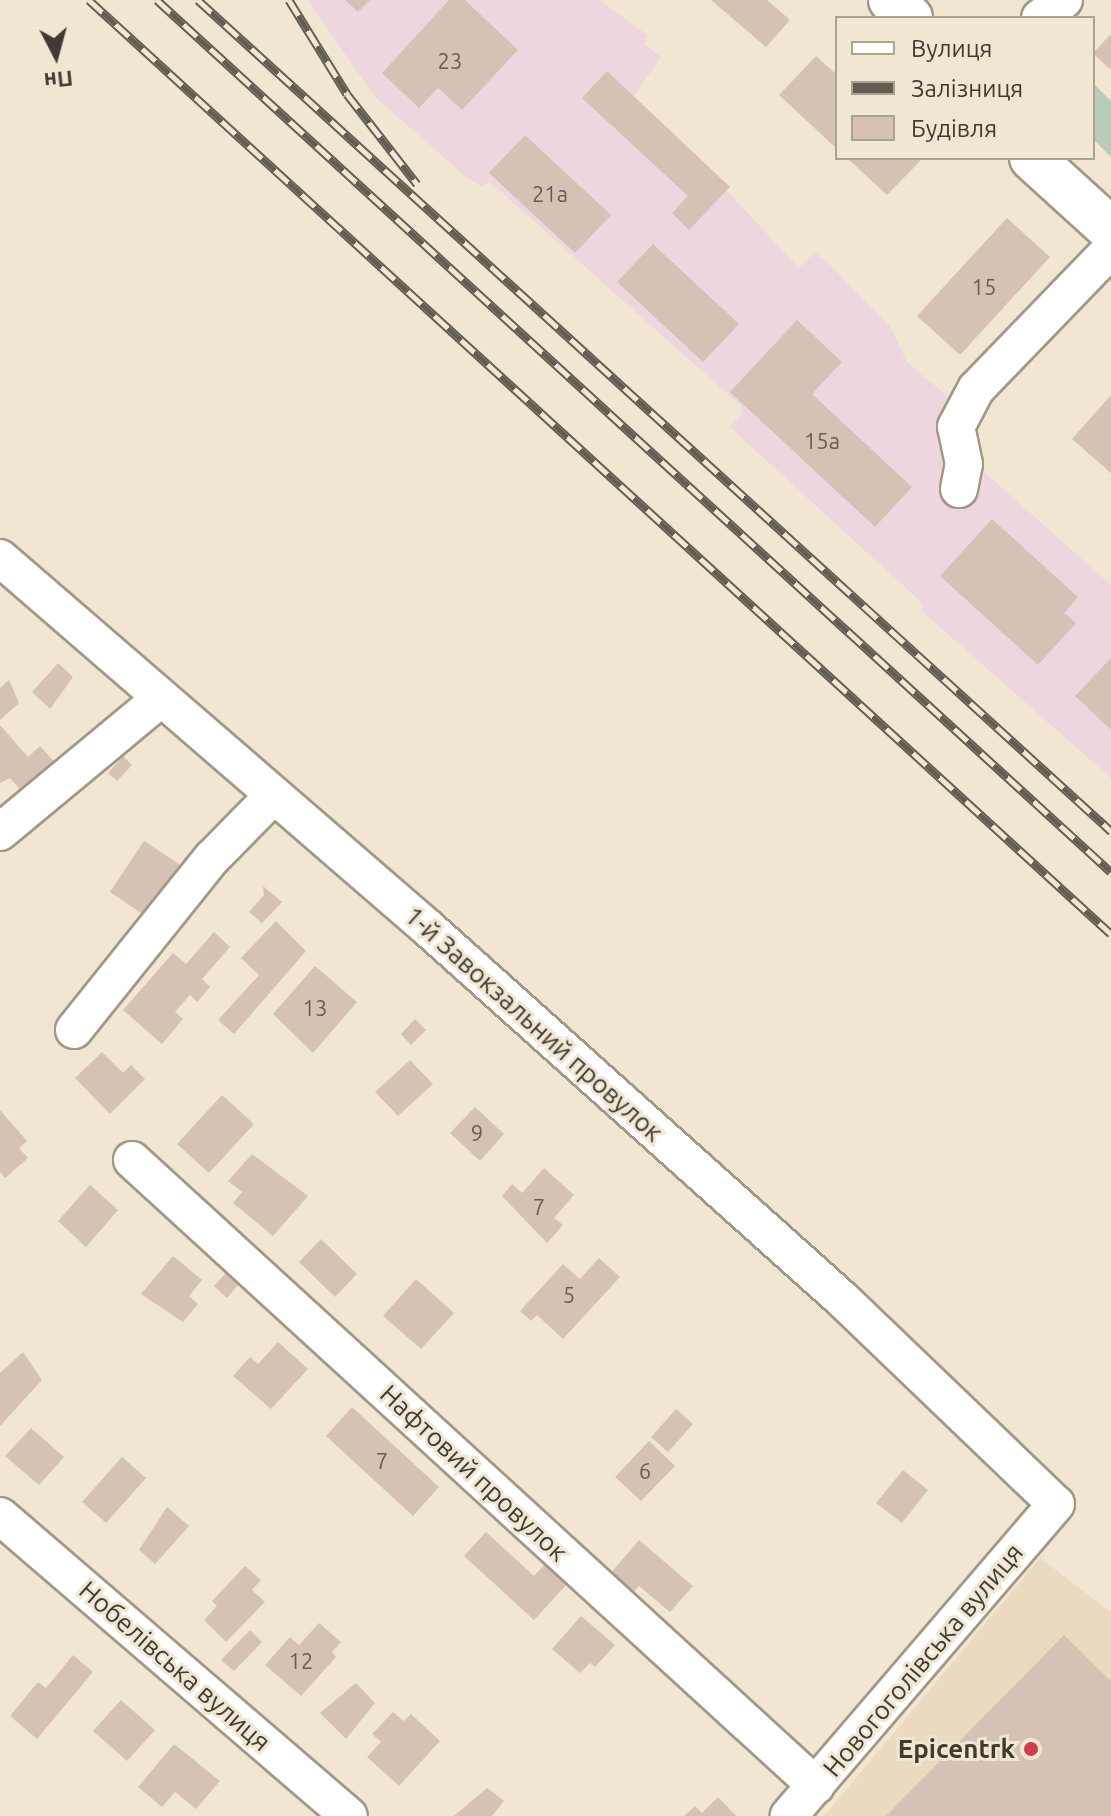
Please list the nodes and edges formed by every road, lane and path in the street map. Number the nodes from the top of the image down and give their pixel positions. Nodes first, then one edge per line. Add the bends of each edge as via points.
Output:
1 (863, 0) edge
2 (891, 0) edge
3 (1064, 0) edge
4 (881, 16) edge
5 (908, 16) edge
6 (1043, 16) edge
7 (1034, 160) edge
8 (1061, 160) edge
9 (1111, 207) edge
10 (1111, 230) edge
11 (1111, 249) edge
12 (959, 489) dead end
13 (0, 558) edge
14 (159, 700) junction
15 (271, 798) junction
16 (0, 832) edge
17 (74, 1030) dead end
18 (132, 1160) dead end
19 (1056, 1504) joint
20 (0, 1516) edge
21 (816, 1786) junction
22 (349, 1816) edge
23 (789, 1816) edge

1 - 4 main road
2 - 5 main road
3 - 6 street
7 - 10 main road
8 - 9 main road
11 - 12 street via 976,389 956,427 964,464
13 - 14 street, 1-й Завокзальний провулок
14 - 15 street, 1-й Завокзальний провулок
14 - 16 street
15 - 17 street via 212,858
15 - 19 street, 1-й Завокзальний провулок via 429,929 830,1289
18 - 21 street, Нафтовий провулок
19 - 21 street, Новогоголівська вулиця
20 - 22 street, Нобелівська вулиця
21 - 23 street, Новогоголівська вулиця

